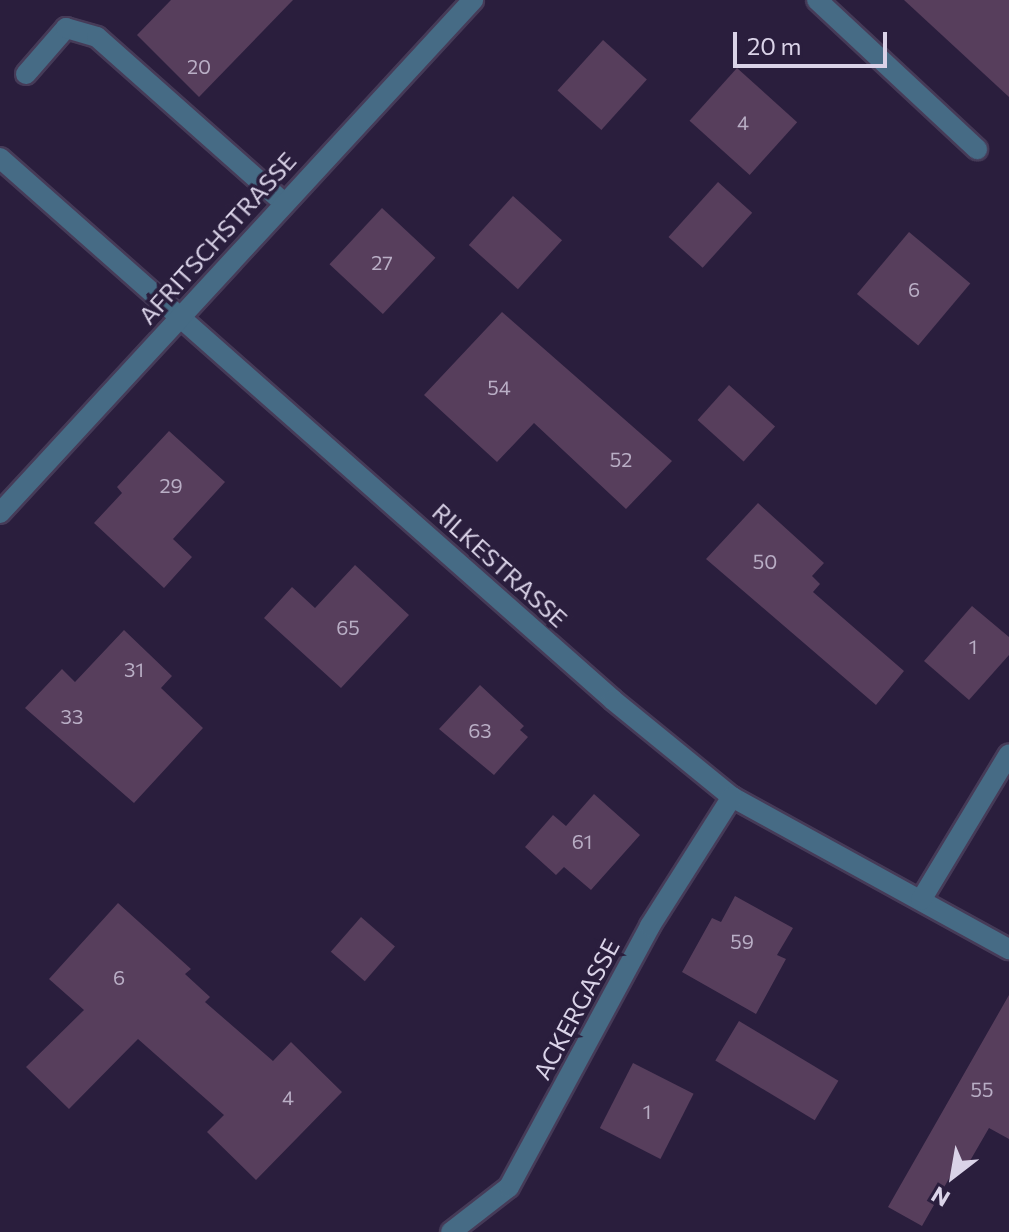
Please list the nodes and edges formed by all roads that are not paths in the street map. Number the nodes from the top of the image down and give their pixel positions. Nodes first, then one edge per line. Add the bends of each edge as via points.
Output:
1 (473, 0) edge
2 (817, 0) edge
3 (26, 74) dead end
4 (977, 149) dead end
5 (0, 158) edge
6 (283, 202) junction
7 (181, 316) junction
8 (0, 513) edge
9 (1009, 754) edge
10 (732, 797) junction
11 (921, 900) junction
12 (1009, 949) edge
13 (451, 1232) edge

1 - 6 street, AFRITSCHSTRASSE
2 - 4 street
3 - 6 street via 66,28 97,37
5 - 7 street, RILKESTRASSE
6 - 7 street, AFRITSCHSTRASSE
7 - 8 street, AFRITSCHSTRASSE
7 - 10 street, RILKESTRASSE via 613,700
9 - 11 street
10 - 11 street, RILKESTRASSE
10 - 13 street, ACKERGASSE via 650,926 509,1187
11 - 12 street, RILKESTRASSE

